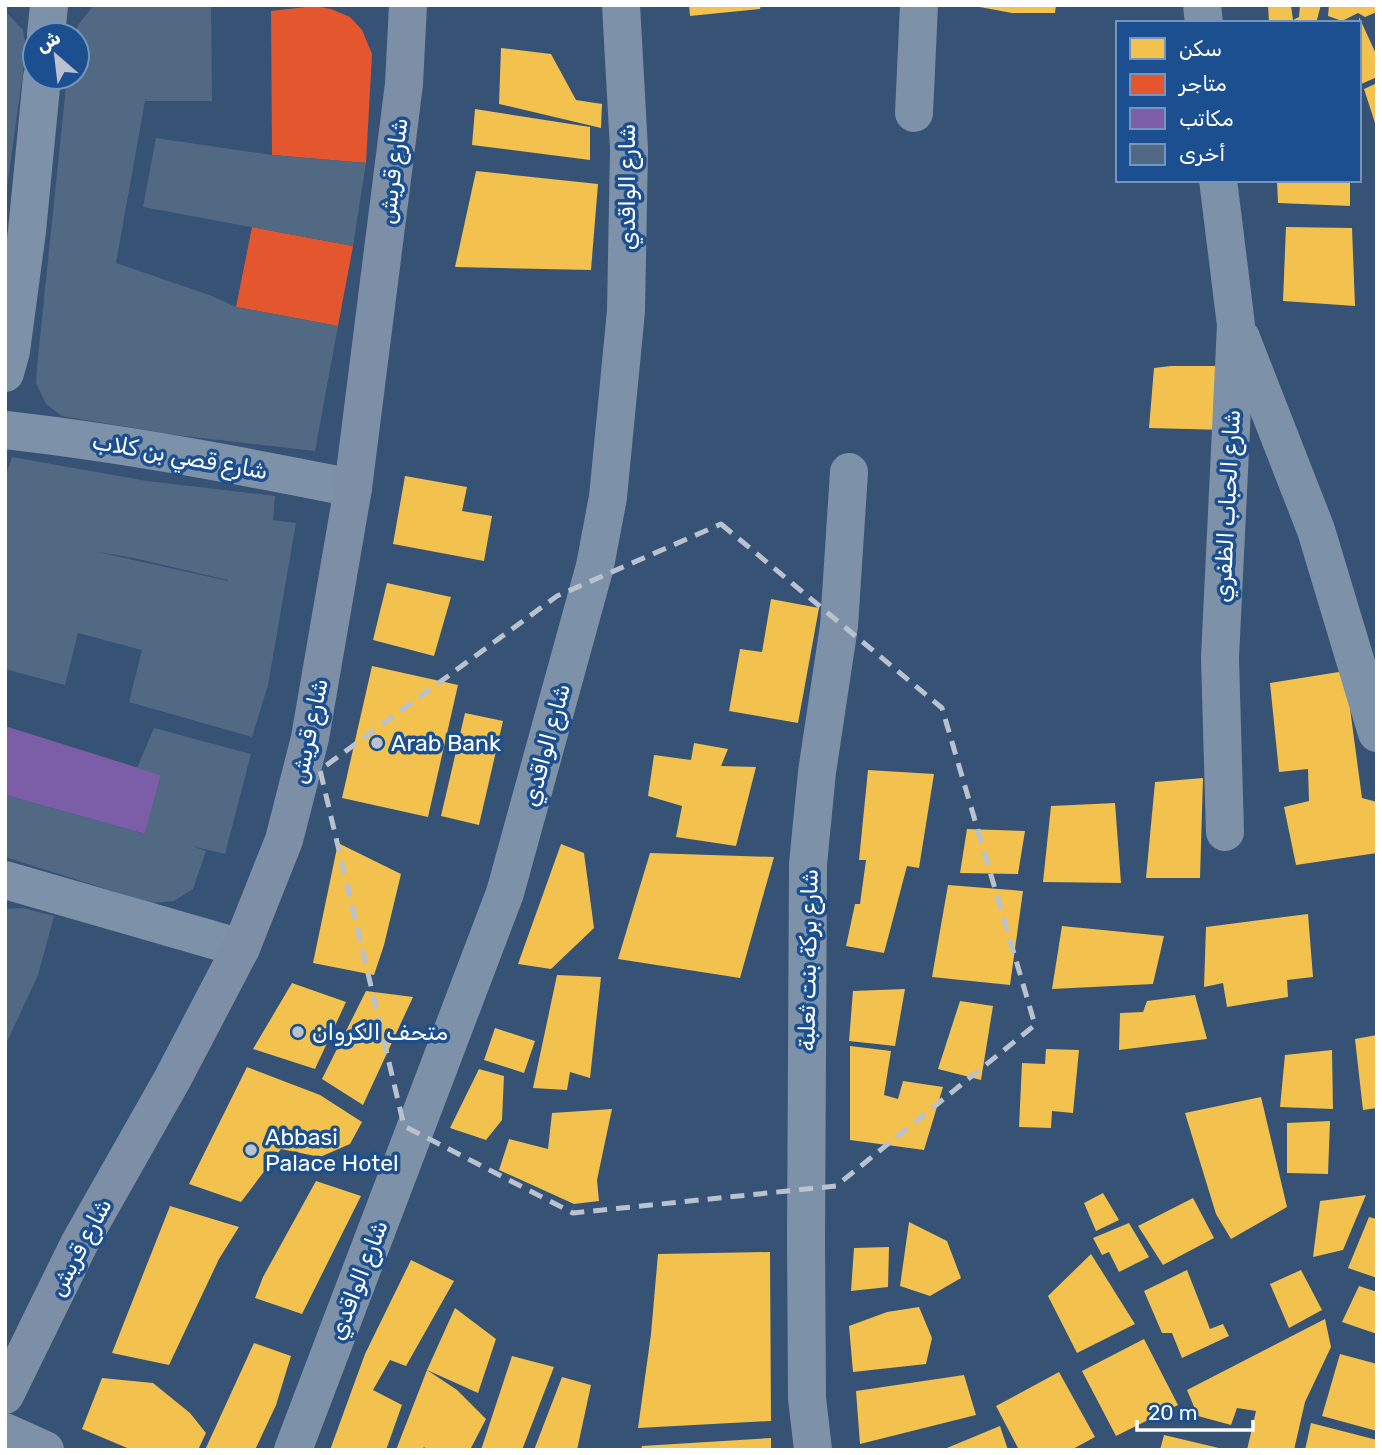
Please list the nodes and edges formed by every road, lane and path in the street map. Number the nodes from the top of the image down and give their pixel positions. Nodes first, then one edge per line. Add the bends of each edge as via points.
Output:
1 (408, 5) edge
2 (621, 5) edge
3 (919, 5) edge
4 (41, 91) edge
5 (914, 113) dead end
6 (1218, 182) edge
7 (1236, 325) junction
8 (5, 373) edge
9 (5, 430) edge
10 (849, 472) dead end
11 (353, 488) junction
12 (1377, 733) edge
13 (1224, 832) dead end
14 (5, 880) edge
15 (242, 948) junction
16 (5, 1395) edge
17 (5, 1432) edge
18 (45, 1450) edge
19 (293, 1450) edge
20 (813, 1450) edge

1 - 11 main road, شارع قريش via 404,84
2 - 19 street, شارع الواقدي via 629,149 626,311 608,497 595,566 505,893
3 - 5 street
4 - 8 street via 27,231
6 - 7 street, شارع الحباب الظفري
7 - 12 street via 1316,530
7 - 13 street, شارع الحباب الظفري via 1220,659
9 - 11 street, شارع قصي بن كلاب via 223,462
10 - 20 street, شارع بركة بنت ثعلبة via 839,626 808,864 807,1398
11 - 15 main road, شارع قريش via 310,738 284,840
14 - 15 street
15 - 16 main road, شارع قريش via 79,1244
17 - 18 street

